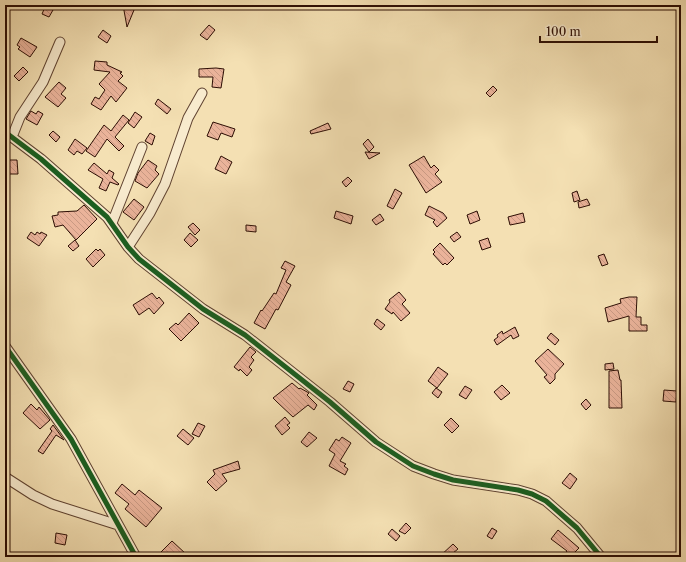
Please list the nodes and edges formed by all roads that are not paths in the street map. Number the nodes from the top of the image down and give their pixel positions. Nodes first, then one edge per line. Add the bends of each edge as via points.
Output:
1 (60, 42) dead end
2 (202, 93) dead end
3 (8, 134) edge
4 (142, 147) dead end
5 (112, 223) junction
6 (128, 247) junction
7 (5, 346) edge
8 (5, 477) edge
9 (118, 525) junction
10 (136, 557) edge
11 (601, 557) edge

1 - 3 street via 43,82
2 - 6 street via 188,118 165,184
3 - 5 street via 65,180
4 - 5 street
5 - 6 street
6 - 11 street via 180,293 245,335 382,446 413,466 434,474 453,480 518,490 546,501 577,528
7 - 9 street via 71,439
8 - 9 street via 52,504
9 - 10 street

